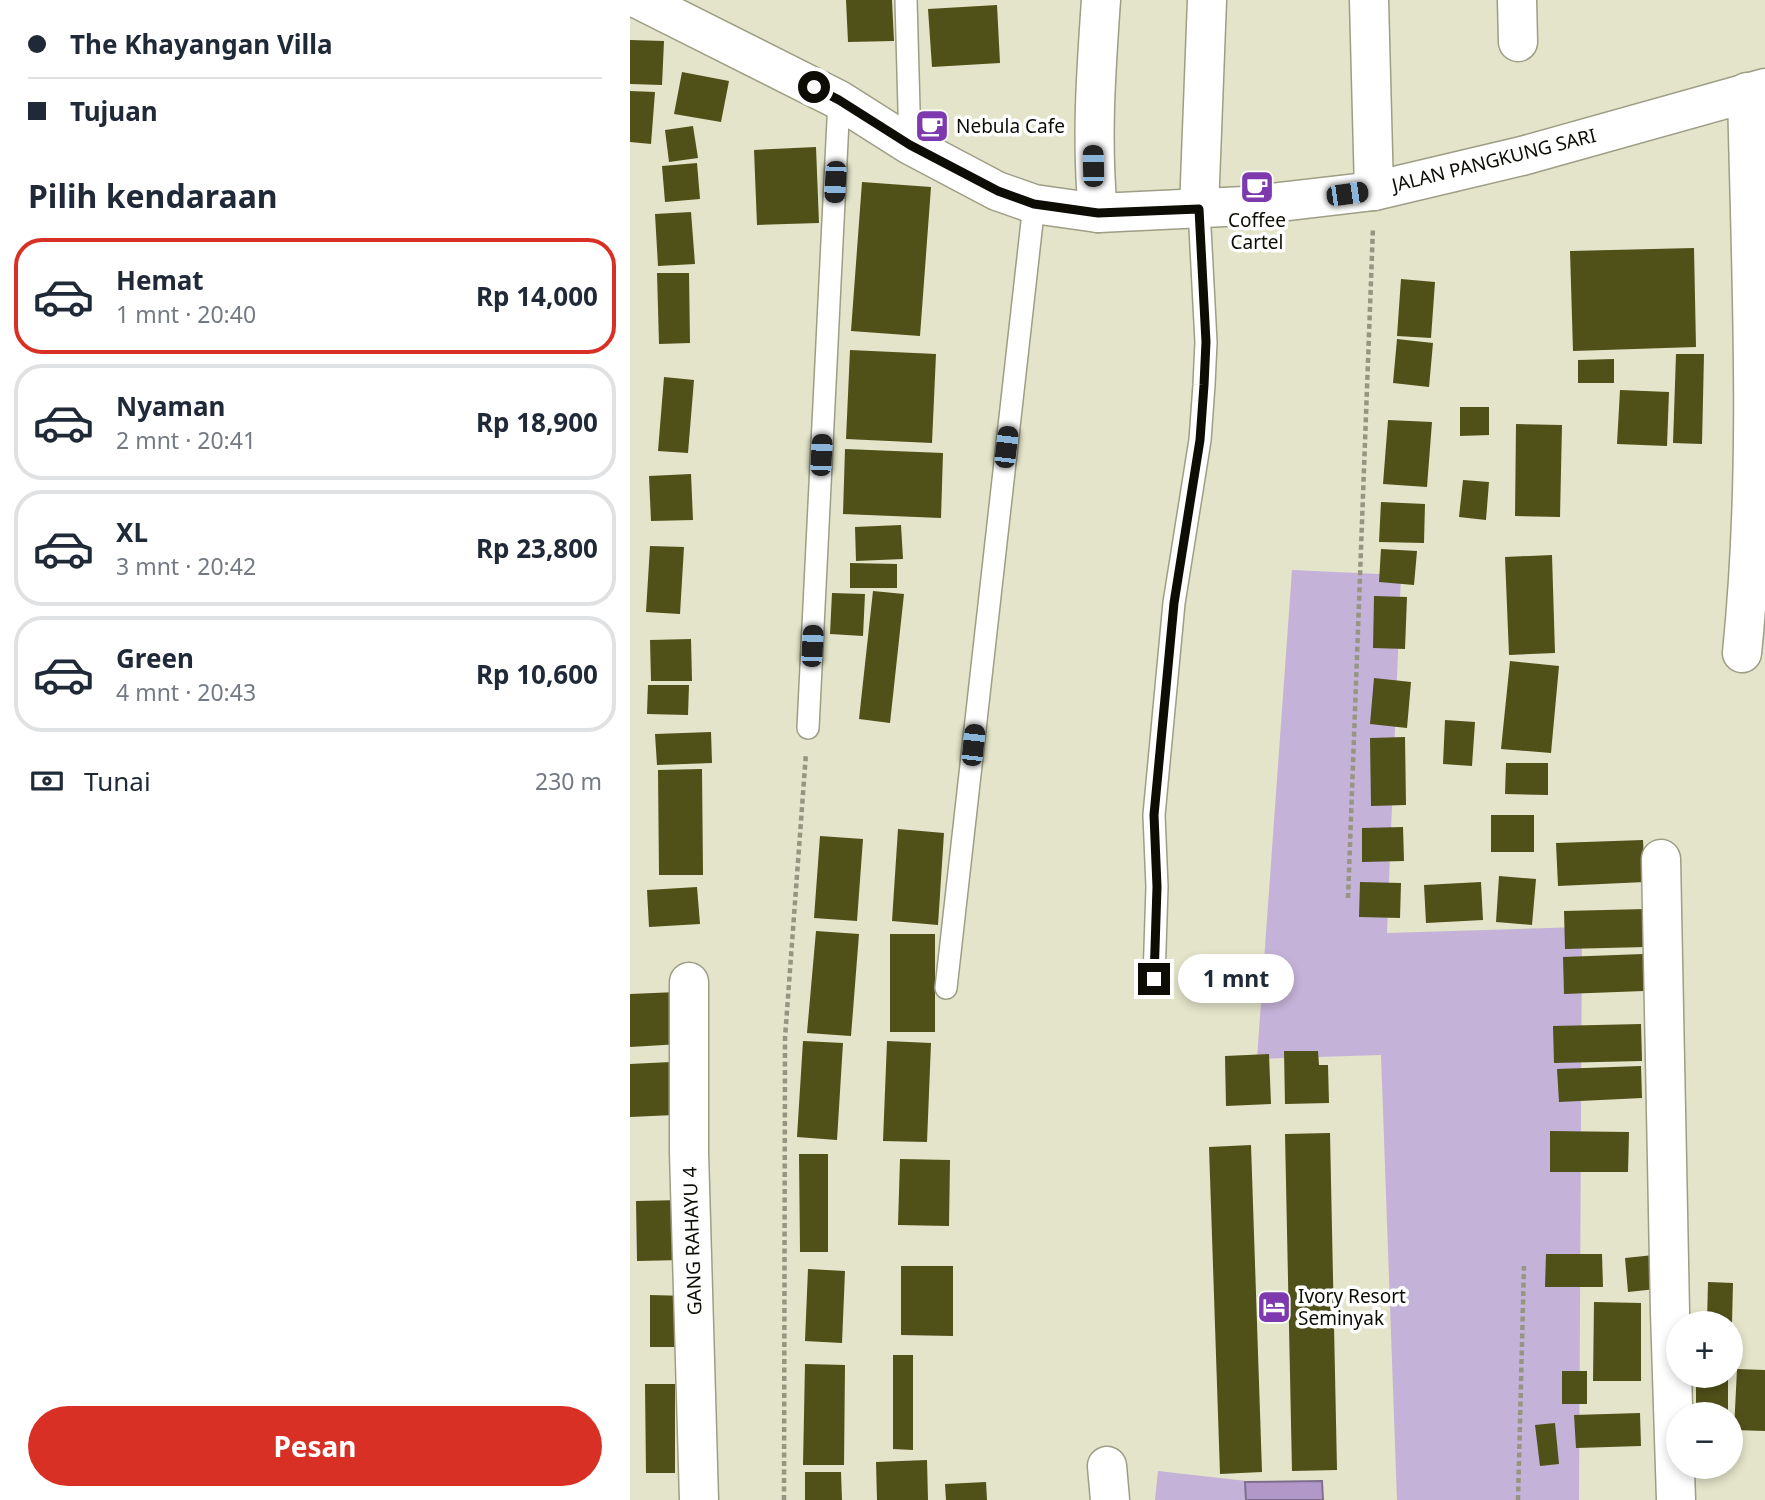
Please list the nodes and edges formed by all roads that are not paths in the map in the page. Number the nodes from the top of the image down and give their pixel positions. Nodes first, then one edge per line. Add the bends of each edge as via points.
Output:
1 (640, 0) edge
2 (906, 0) edge
3 (1101, 0) edge
4 (1207, 0) edge
5 (1368, 0) edge
6 (1517, 0) edge
7 (1518, 43) dead end
8 (1756, 90) edge
9 (839, 100) junction
10 (910, 145) junction
11 (1374, 191) junction
12 (1034, 204) junction
13 (1199, 209) junction
14 (1098, 213) junction
15 (1742, 653) dead end
16 (808, 728) road end
17 (1661, 859) dead end
18 (1154, 979) dead end
19 (690, 982) dead end
20 (946, 988) dead end
21 (699, 1500) edge
22 (1676, 1500) edge

1 - 9 street, JALAN PANGKUNG SARI
2 - 10 lane
3 - 14 street via 1093,129
4 - 13 street
5 - 11 street
6 - 7 street
8 - 11 street, JALAN PANGKUNG SARI via 1522,156
8 - 15 street via 1754,417 1750,577
9 - 10 street, JALAN PANGKUNG SARI
9 - 16 lane
10 - 12 street, JALAN PANGKUNG SARI via 998,191
11 - 13 street, JALAN PANGKUNG SARI
12 - 14 street, JALAN PANGKUNG SARI
12 - 20 lane
13 - 14 street, JALAN PANGKUNG SARI
13 - 18 lane via 1204,385 1200,440 1174,603 1154,815
17 - 22 street
19 - 21 street, GANG RAHAYU 4 via 689,1153

